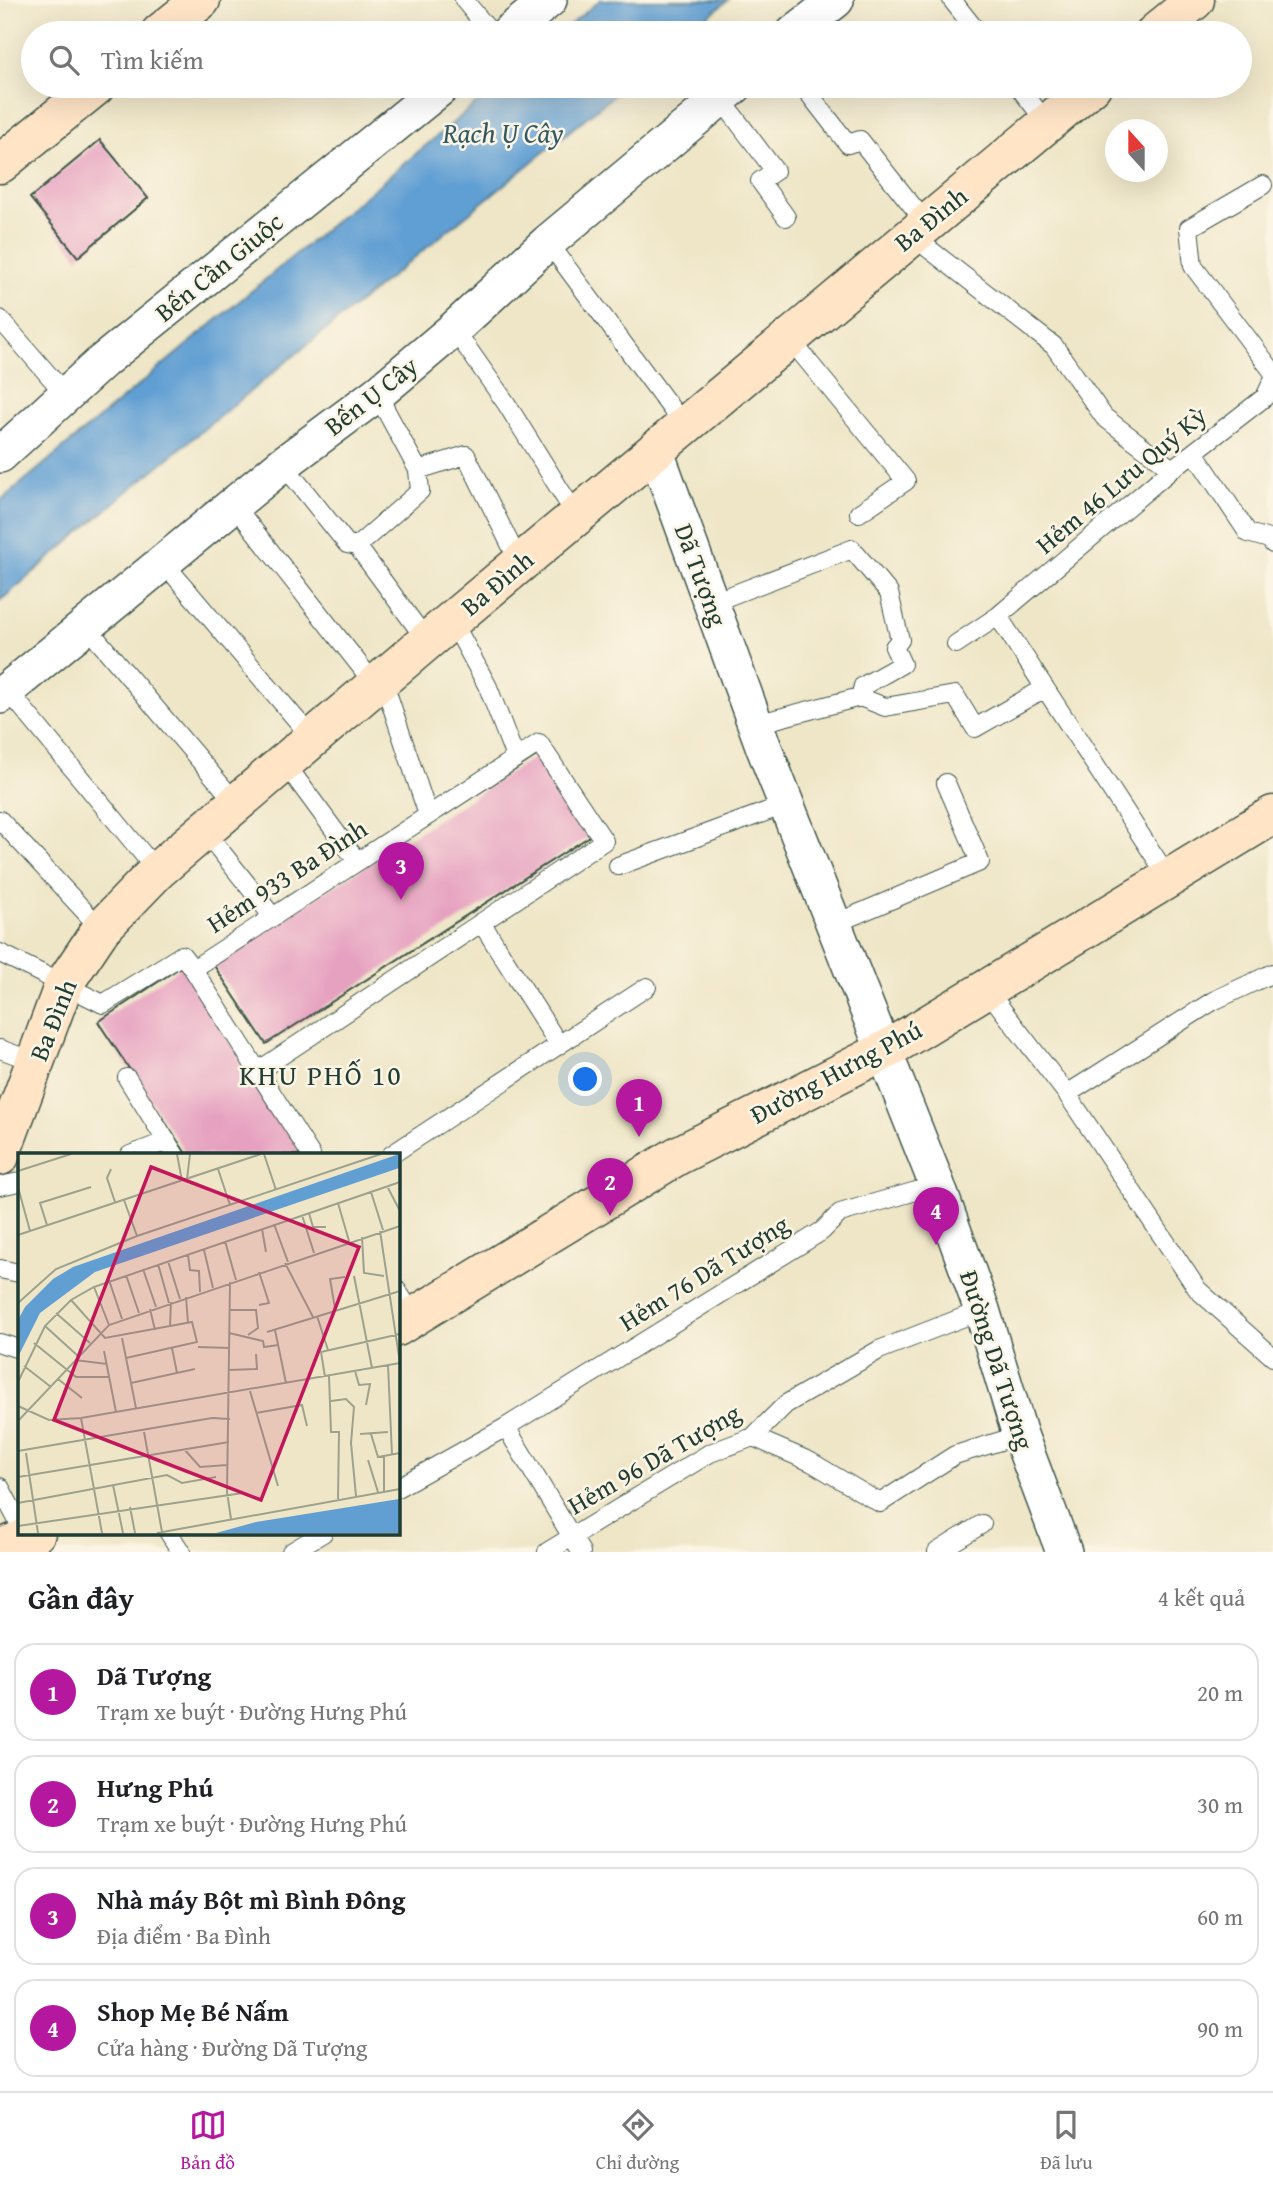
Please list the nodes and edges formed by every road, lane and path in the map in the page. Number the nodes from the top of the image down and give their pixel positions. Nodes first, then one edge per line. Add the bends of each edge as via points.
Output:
1 (464, 0) edge
2 (549, 0) edge
3 (836, 0) edge
4 (952, 0) edge
5 (1195, 0) edge
6 (194, 2) edge
7 (173, 21) edge
8 (481, 21) edge
9 (523, 21) edge
10 (809, 21) edge
11 (969, 21) edge
12 (1170, 21) edge
13 (81, 98) edge
14 (428, 98) edge
15 (721, 98) edge
16 (732, 98) edge
17 (812, 98) edge
18 (1027, 98) edge
19 (1077, 98) edge
20 (1047, 123) junction
21 (0, 163) edge
22 (1262, 185) dead end
23 (786, 217) dead end
24 (919, 229) junction
25 (548, 242) junction
26 (0, 319) edge
27 (454, 329) junction
28 (789, 338) junction
29 (1273, 372) edge
30 (1273, 380) edge
31 (65, 394) junction
32 (377, 394) junction
33 (685, 427) junction
34 (656, 452) junction
35 (1194, 452) junction
36 (0, 455) edge
37 (283, 464) junction
38 (418, 470) junction
39 (1171, 470) junction
40 (234, 505) junction
41 (859, 513) dead end
42 (577, 517) junction
43 (1273, 544) edge
44 (357, 546) junction
45 (164, 563) junction
46 (520, 564) junction
47 (711, 603) junction
48 (998, 616) junction
49 (85, 625) junction
50 (439, 631) junction
51 (956, 644) dead end
52 (379, 683) junction
53 (1045, 688) junction
54 (4, 692) edge
55 (860, 697) junction
56 (756, 724) junction
57 (298, 750) junction
58 (515, 757) junction
59 (946, 783) dead end
60 (236, 803) junction
61 (787, 804) junction
62 (428, 815) junction
63 (1273, 815) edge
64 (0, 820) edge
65 (204, 830) junction
66 (357, 861) junction
67 (618, 866) dead end
68 (157, 871) junction
69 (1168, 877) junction
70 (273, 917) junction
71 (481, 922) junction
72 (835, 924) junction
73 (101, 929) junction
74 (0, 953) edge
75 (193, 969) junction
76 (1273, 973) edge
77 (64, 984) junction
78 (647, 987) dead end
79 (987, 990) junction
80 (559, 1045) junction
81 (0, 1049) edge
82 (886, 1050) junction
83 (36, 1062) junction
84 (258, 1071) junction
85 (127, 1078) dead end
86 (1067, 1094) junction
87 (171, 1148) edge
88 (142, 1153) edge
89 (310, 1153) edge
90 (394, 1153) edge
91 (0, 1156) edge
92 (18, 1182) edge
93 (937, 1185) junction
94 (0, 1186) edge
95 (0, 1269) edge
96 (18, 1273) edge
97 (982, 1310) junction
98 (403, 1311) edge
99 (0, 1343) edge
100 (18, 1349) edge
101 (1273, 1357) edge
102 (506, 1427) junction
103 (1020, 1435) junction
104 (753, 1437) junction
105 (0, 1486) edge
106 (399, 1487) edge
107 (982, 1524) dead end
108 (18, 1528) edge
109 (170, 1534) edge
110 (321, 1534) edge
111 (577, 1544) edge
112 (181, 1552) edge
113 (291, 1552) edge
114 (547, 1552) edge
115 (937, 1552) edge
116 (1064, 1552) edge

1 - 8 lane
2 - 9 street
3 - 10 street
4 - 11 lane
5 - 12 street
6 - 7 street
13 - 21 street
14 - 31 street, Bến Cần Giuộc
15 - 25 street, Bến Ụ Cây
16 - 23 lane via 775,171 760,181
17 - 24 lane via 848,144 860,140
18 - 20 lane
19 - 20 street, Ba Đình
20 - 24 street, Ba Đình
22 - 29 lane via 1189,228 1193,266
24 - 28 street, Ba Đình
24 - 39 lane via 1054,346 1104,417
25 - 27 street, Bến Ụ Cây
25 - 33 lane
26 - 31 lane
27 - 32 street, Bến Ụ Cây
27 - 42 lane
28 - 33 street, Ba Đình
28 - 41 lane via 906,481
30 - 35 lane, Hẻm 46 Lưu Quý Kỳ via 1265,397
31 - 36 street, Bến Cần Giuộc
32 - 37 street, Bến Ụ Cây
32 - 38 lane
33 - 34 street, Ba Đình
34 - 42 street, Ba Đình
34 - 47 street, Dã Tượng
35 - 39 lane, Hẻm 46 Lưu Quý Kỳ
35 - 43 lane via 1248,533
37 - 40 street, Bến Ụ Cây
37 - 44 lane via 347,544
38 - 44 lane via 420,491
38 - 46 lane via 466,456
39 - 48 lane, Hẻm 46 Lưu Quý Kỳ
40 - 45 street, Bến Ụ Cây
40 - 52 lane
42 - 46 street, Ba Đình
44 - 50 lane
45 - 49 street, Bến Ụ Cây
45 - 57 lane
46 - 50 street, Ba Đình
47 - 55 lane via 852,549 889,593 901,640 894,647 902,664 863,686
47 - 56 street, Dã Tượng
48 - 51 lane, Hẻm 46 Lưu Quý Kỳ
48 - 53 lane
49 - 54 street, Bến Ụ Cây
49 - 60 lane
50 - 52 street, Ba Đình
50 - 58 lane via 488,687
52 - 57 street, Ba Đình
52 - 62 lane
53 - 55 lane via 975,728 955,695 885,707
53 - 69 lane
54 - 68 lane
55 - 56 lane
56 - 61 street, Dã Tượng
57 - 60 street, Ba Đình
57 - 66 lane
58 - 62 lane, Hẻm 933 Ba Đình
58 - 71 lane, Hẻm 933 Ba Đình via 539,743 604,841
59 - 72 lane via 979,862
60 - 65 street, Ba Đình
61 - 67 lane
61 - 72 street, Dã Tượng
62 - 66 lane, Hẻm 933 Ba Đình
63 - 69 street, Đường Hưng Phú
64 - 73 lane
65 - 68 street, Ba Đình
65 - 70 lane
66 - 70 lane, Hẻm 933 Ba Đình
68 - 73 street, Ba Đình
69 - 79 street, Đường Hưng Phú
70 - 75 lane, Hẻm 933 Ba Đình
71 - 80 lane
71 - 84 lane
72 - 82 street, Dã Tượng
73 - 77 street, Ba Đình
74 - 77 lane
75 - 77 lane, Hẻm 933 Ba Đình via 182,955 103,1004
75 - 84 lane
76 - 86 lane via 1213,1001
77 - 83 street, Ba Đình
78 - 80 lane
79 - 82 street, Đường Hưng Phú
79 - 86 lane
80 - 90 lane
81 - 83 lane
82 - 93 street, Đường Dã Tượng
82 - 98 street, Đường Hưng Phú via 677,1156
83 - 91 street, Ba Đình
84 - 89 lane
85 - 87 lane
86 - 101 lane via 1198,1290
87 - 88 lane
92 - 94 lane
93 - 97 street, Đường Dã Tượng
93 - 102 lane, Hẻm 76 Dã Tượng via 840,1213 822,1231
95 - 96 lane
97 - 103 street, Đường Dã Tượng
97 - 104 lane, Hẻm 96 Dã Tượng via 879,1350 786,1404
99 - 100 lane
102 - 106 lane, Hẻm 76 Dã Tượng
102 - 111 lane
103 - 104 lane via 955,1455 880,1503 811,1462
103 - 116 street, Đường Dã Tượng
104 - 111 lane, Hẻm 96 Dã Tượng via 710,1453
105 - 108 lane
107 - 115 lane
109 - 112 lane
110 - 113 lane
111 - 114 lane, Hẻm 96 Dã Tượng

